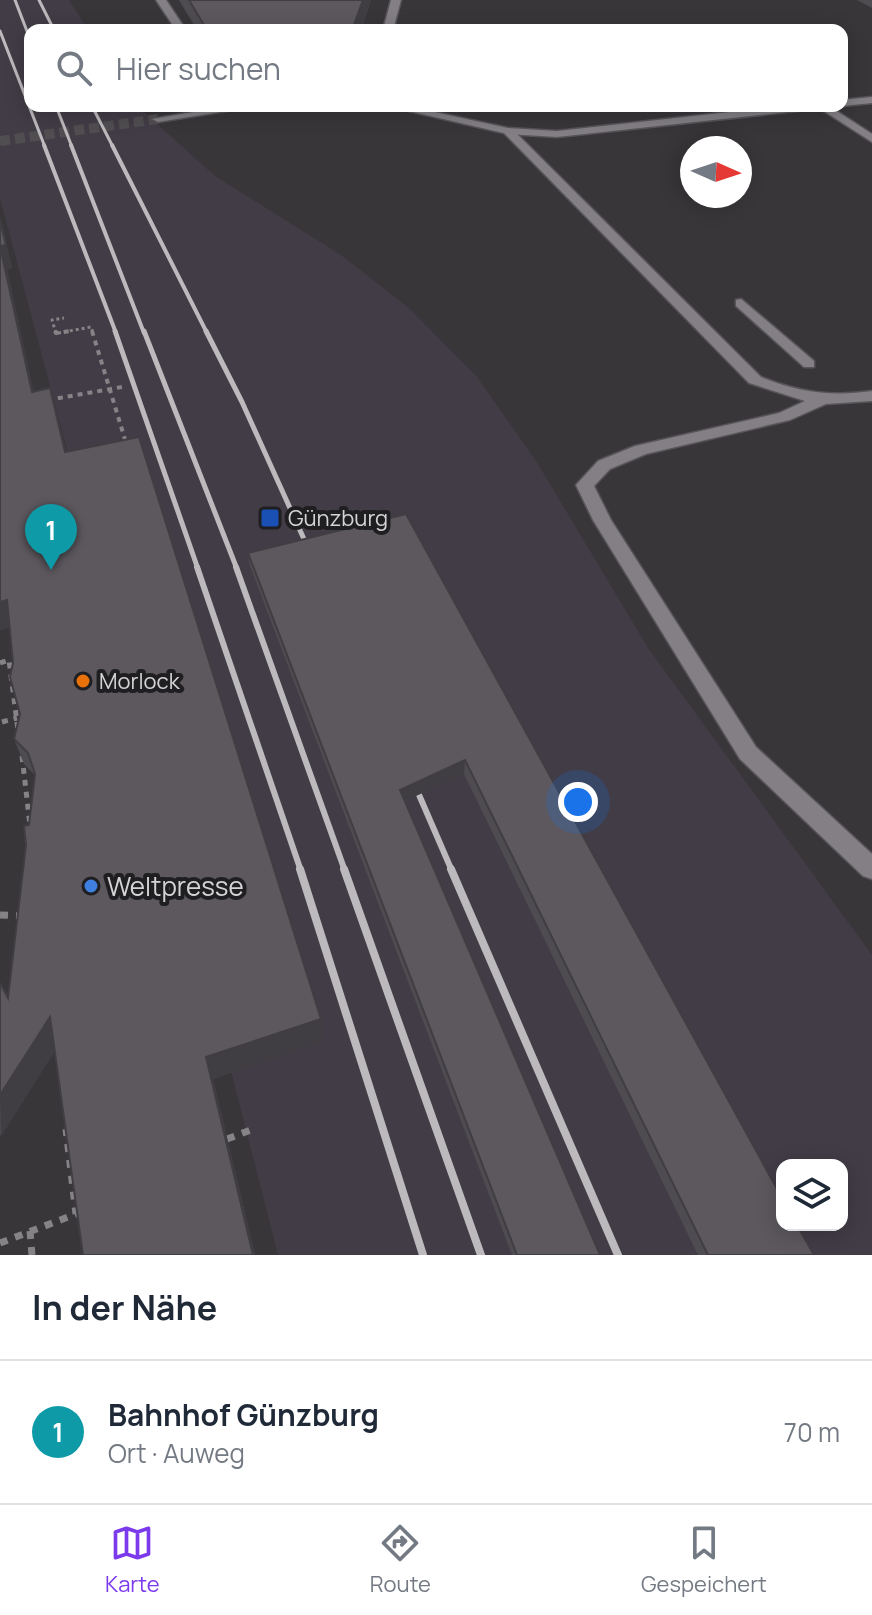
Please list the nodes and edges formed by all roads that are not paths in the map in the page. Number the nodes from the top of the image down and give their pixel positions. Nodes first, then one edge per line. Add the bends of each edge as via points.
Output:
1 (161, 0) edge
2 (396, 0) edge
3 (177, 24) edge
4 (390, 24) edge
5 (872, 100) edge
6 (848, 102) edge
7 (209, 112) edge
8 (420, 112) edge
9 (762, 112) edge
10 (828, 112) edge
11 (158, 119) tunnel mouth
12 (508, 131) junction
13 (872, 139) edge
14 (741, 303) dead end
15 (809, 364) dead end
16 (872, 396) edge
17 (821, 400) junction
18 (872, 869) edge

1 - 3 street
2 - 4 street
5 - 6 street
7 - 11 street
8 - 12 street
9 - 12 street via 557,134
10 - 13 street
12 - 17 street via 755,380 789,395
14 - 15 street
16 - 17 street
17 - 18 street via 784,417 641,450 604,465 585,485 748,753

